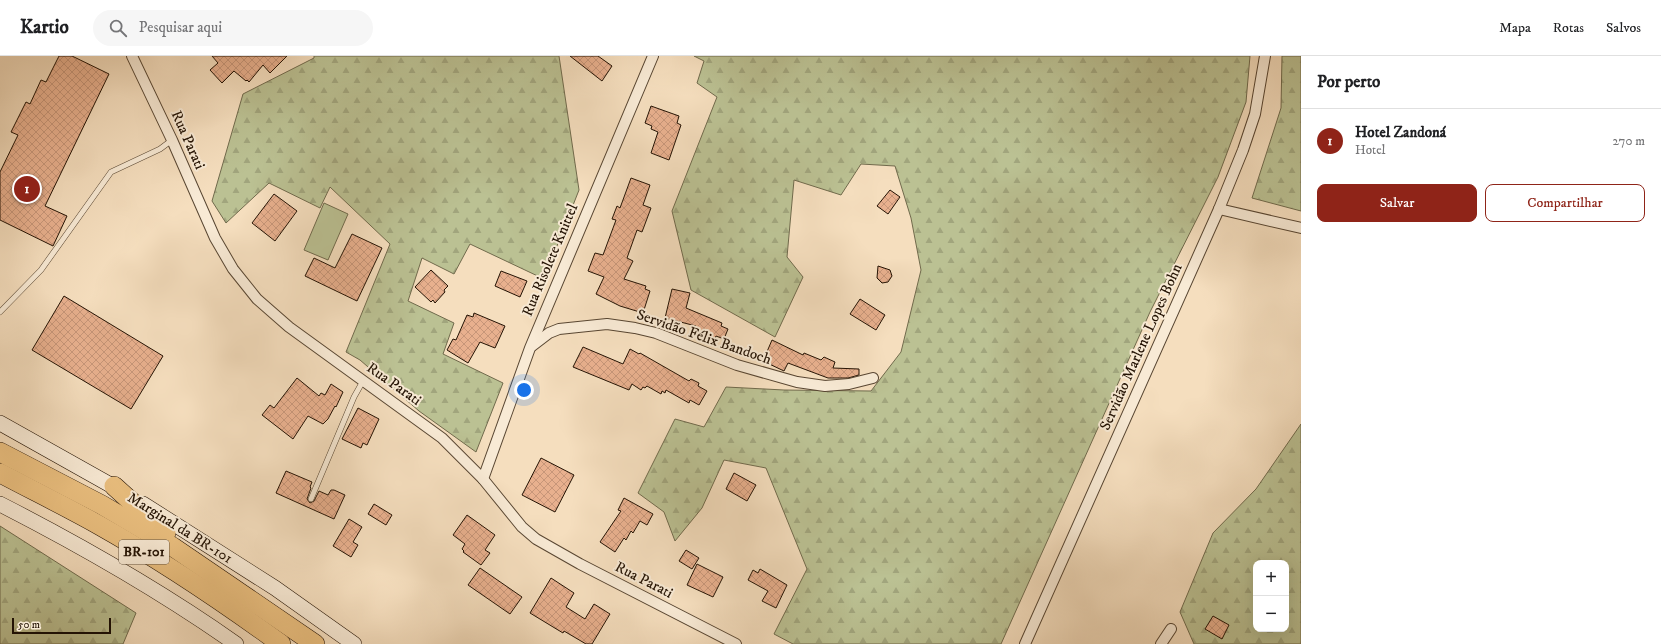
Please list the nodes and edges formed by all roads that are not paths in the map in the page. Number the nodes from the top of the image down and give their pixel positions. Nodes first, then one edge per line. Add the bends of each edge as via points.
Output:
1 (132, 56) edge
2 (653, 56) edge
3 (1265, 56) edge
4 (172, 140) junction
5 (1219, 210) junction
6 (1301, 228) edge
7 (0, 312) edge
8 (530, 348) junction
9 (873, 378) dead end
10 (363, 381) junction
11 (0, 422) edge
12 (0, 452) edge
13 (0, 473) edge
14 (483, 479) junction
15 (114, 486) junction
16 (311, 499) dead end
17 (0, 504) edge
18 (203, 566) junction
19 (1171, 629) dead end
20 (236, 644) edge
21 (281, 644) edge
22 (315, 644) edge
23 (354, 644) edge
24 (736, 644) edge
25 (1025, 644) edge
26 (1161, 644) edge

1 - 4 street, Rua Parati
2 - 8 street, Rua Risolete Knittel
3 - 5 street, Servidão Marlene Lopes Bohn via 1255,114
4 - 7 lane via 160,149 111,172 41,270
4 - 10 street, Rua Parati via 215,238 233,269 272,313
5 - 6 street
5 - 25 street, Servidão Marlene Lopes Bohn
8 - 9 street, Servidão Félix Bandoch via 549,332 558,329 607,324 656,333 737,365 797,382 825,386
8 - 14 street, Rua Risolete Knittel
10 - 14 street, Rua Parati via 442,438
10 - 16 lane
11 - 15 main road, Marginal da BR-101
12 - 18 highway, BR-101 via 102,506
13 - 21 highway, BR-101 via 139,548
14 - 24 street, Rua Parati via 511,515 536,539
15 - 18 highway
15 - 23 main road, Marginal da BR-101 via 268,584
17 - 20 main road via 102,558
18 - 22 highway, BR-101
19 - 26 street

